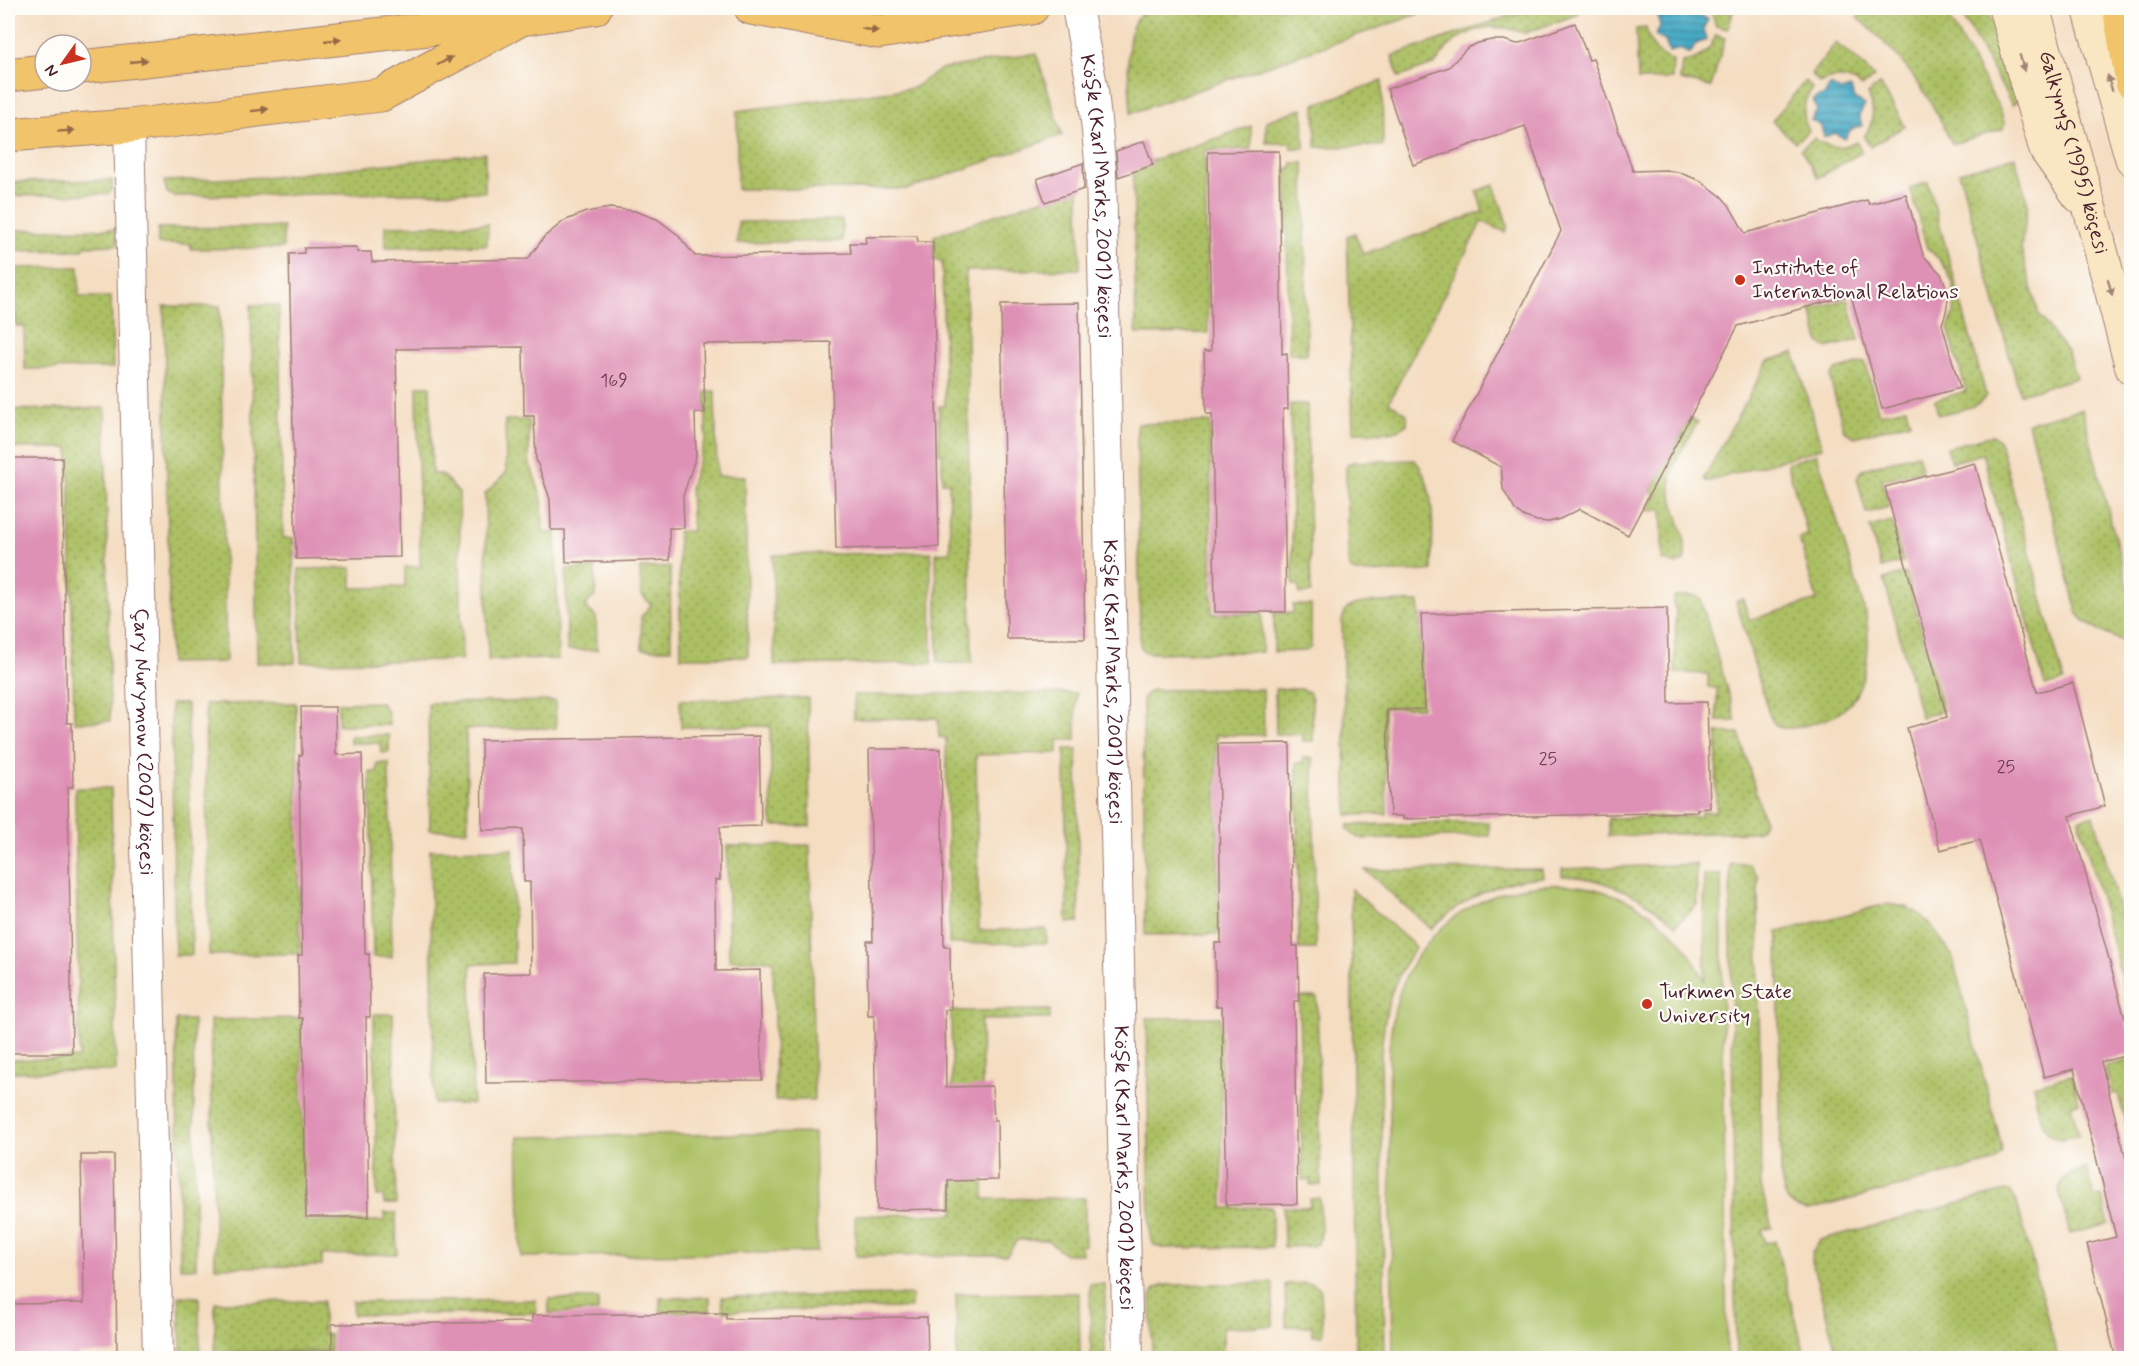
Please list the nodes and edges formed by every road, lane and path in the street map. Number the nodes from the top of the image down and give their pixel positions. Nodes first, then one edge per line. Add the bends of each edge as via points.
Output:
1 (595, 8) edge
2 (751, 8) edge
3 (1032, 8) edge
4 (1077, 8) edge
5 (2005, 8) edge
6 (2033, 8) edge
7 (2089, 8) edge
8 (2119, 8) edge
9 (521, 19) junction
10 (93, 66) edge
11 (33, 72) edge
12 (8, 75) edge
13 (2132, 82) edge
14 (129, 126) junction
15 (8, 135) edge
16 (2132, 159) edge
17 (2091, 213) junction
18 (2132, 368) edge
19 (158, 1359) edge
20 (1128, 1359) edge

1 - 9 main road
2 -> 3 main road via 879,32
4 - 20 street, Köşk (Karl Marks, 2001) köçesi via 1093,90 1101,171
5 -> 17 main road via 2046,150
6 - 17 main road, Galkynyş (1995) köçesi
16 -> 7 main road
8 - 13 main road
10 -> 9 main road
14 -> 9 main road via 381,95
11 - 12 main road
15 -> 14 main road
14 - 19 street, Çary Nurymow (2007) köçesi
17 -> 18 main road, Galkynyş (1995) köçesi

